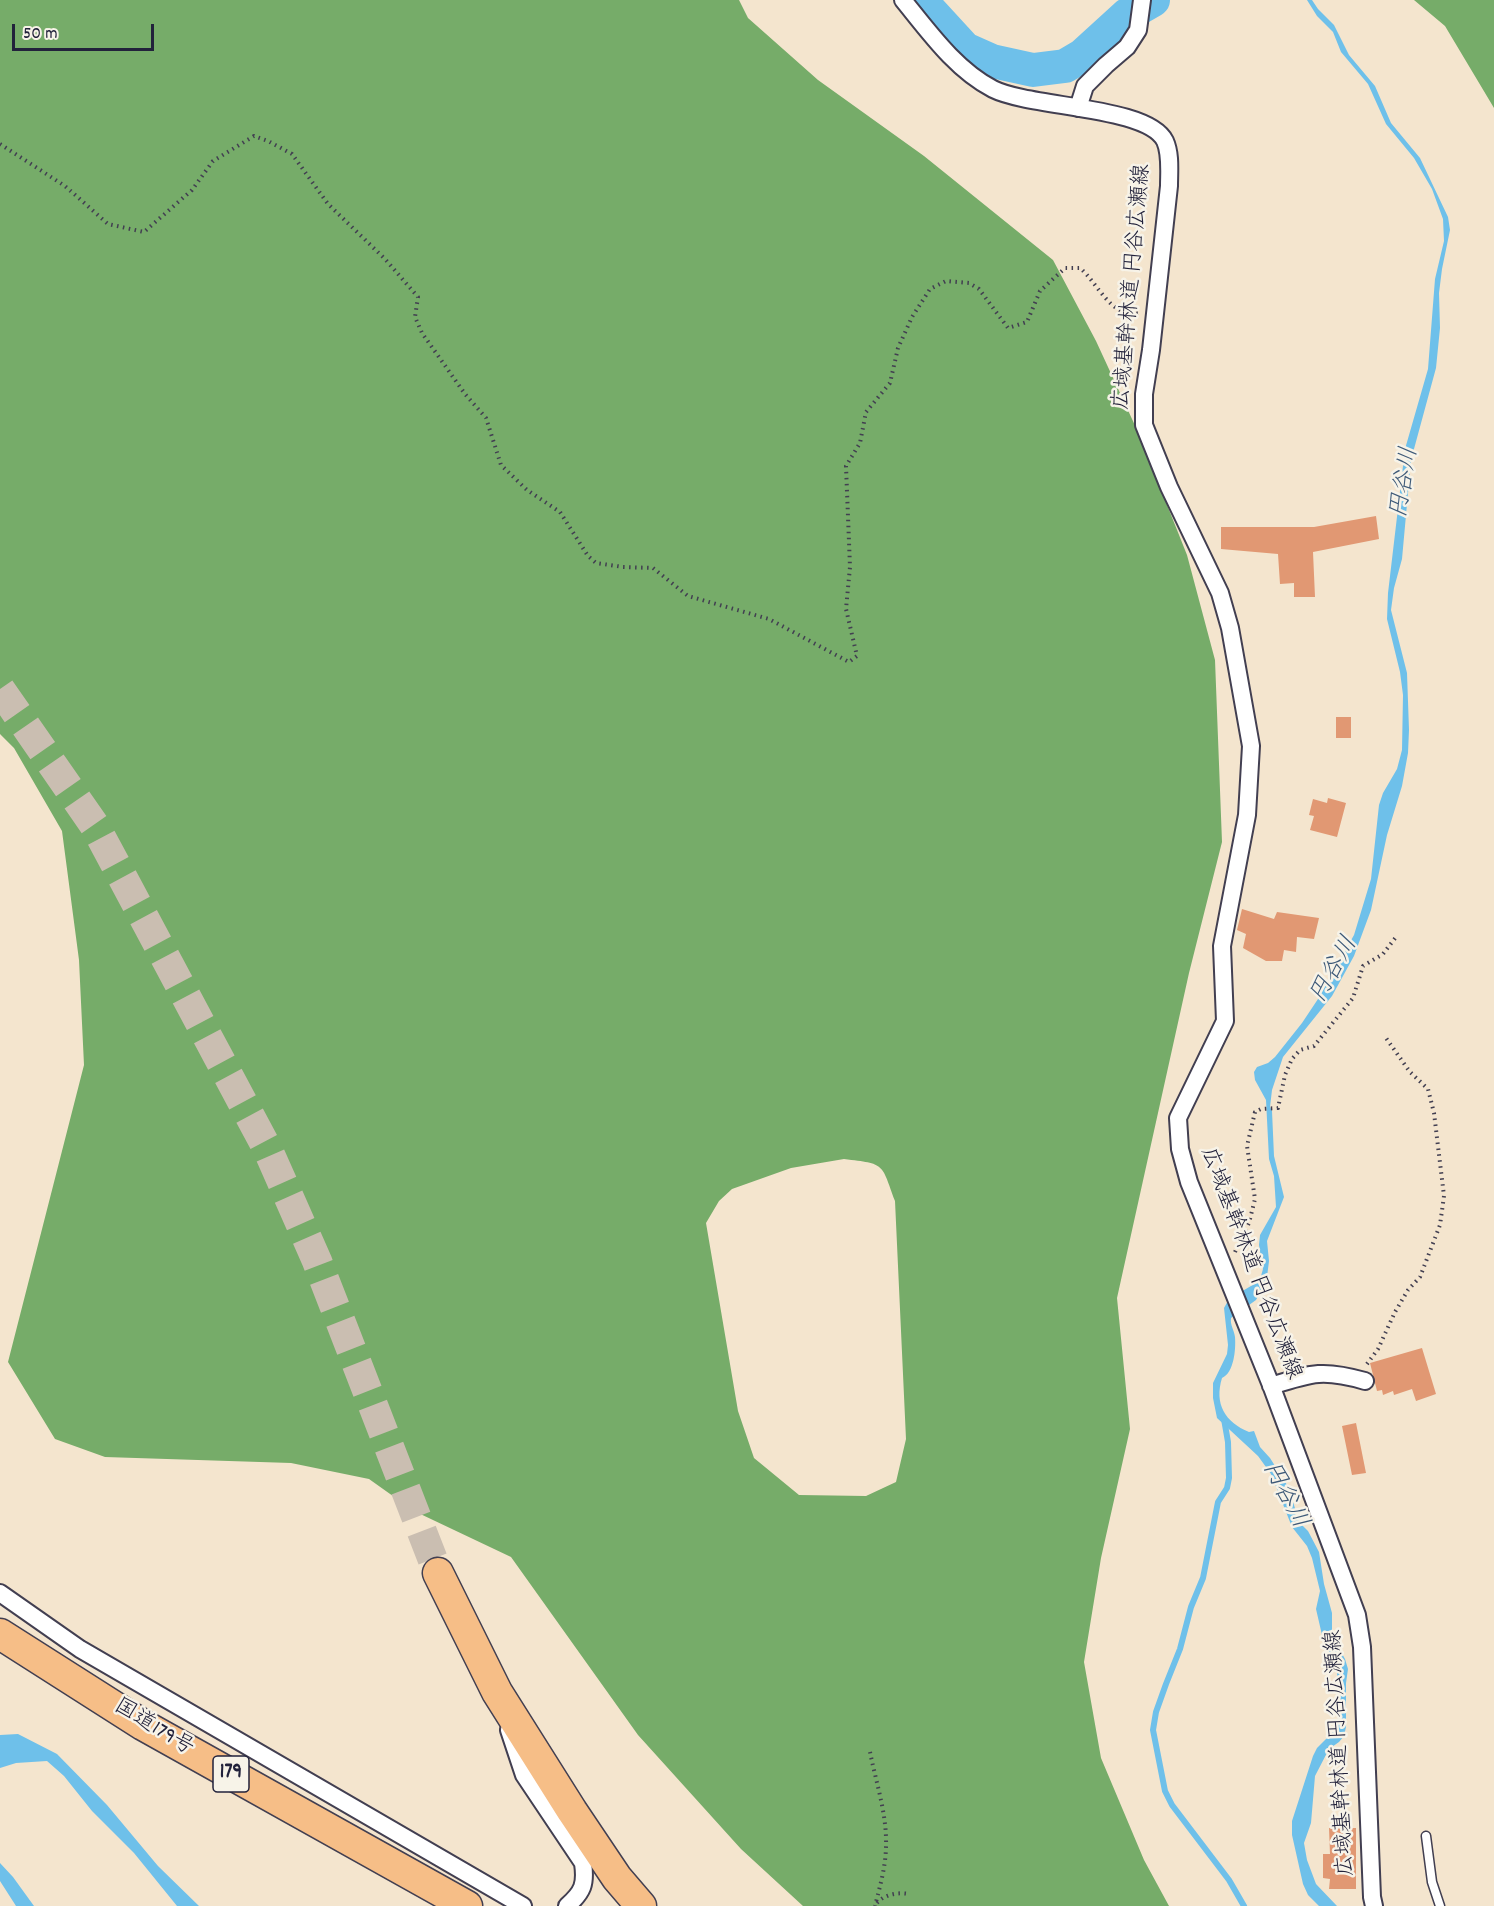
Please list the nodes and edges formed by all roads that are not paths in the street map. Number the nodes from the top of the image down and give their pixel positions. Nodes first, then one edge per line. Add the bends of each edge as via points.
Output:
1 (903, 0) edge
2 (1142, 0) edge
3 (1078, 108) junction
4 (1360, 1380) road end
5 (1271, 1386) junction
6 (438, 1573) tunnel mouth
7 (0, 1593) edge
8 (0, 1634) edge
9 (497, 1692) junction
10 (1426, 1836) dead end
11 (466, 1906) edge
12 (523, 1906) edge
13 (567, 1906) edge
14 (641, 1906) edge
15 (1374, 1906) edge
16 (1440, 1906) edge

1 - 3 street, 広域基幹林道 円谷広瀬線 via 956,62 977,80 1017,98
2 - 3 street via 1138,30 1127,47 1085,86
3 - 5 street, 広域基幹林道 円谷広瀬線 via 1145,123 1165,141 1169,160 1144,425 1220,593 1230,627 1251,746 1247,815 1222,946 1225,1021 1178,1118 1180,1149 1189,1182
4 - 5 street via 1310,1374
5 - 15 street, 広域基幹林道 円谷広瀬線 via 1357,1615 1362,1647
6 - 9 highway
7 - 12 street via 80,1649
8 - 11 highway, 国道179号 / 179 via 143,1725
9 - 13 street via 524,1775 583,1863 585,1880 578,1897
9 - 14 highway via 572,1811
10 - 16 lane via 1432,1882

